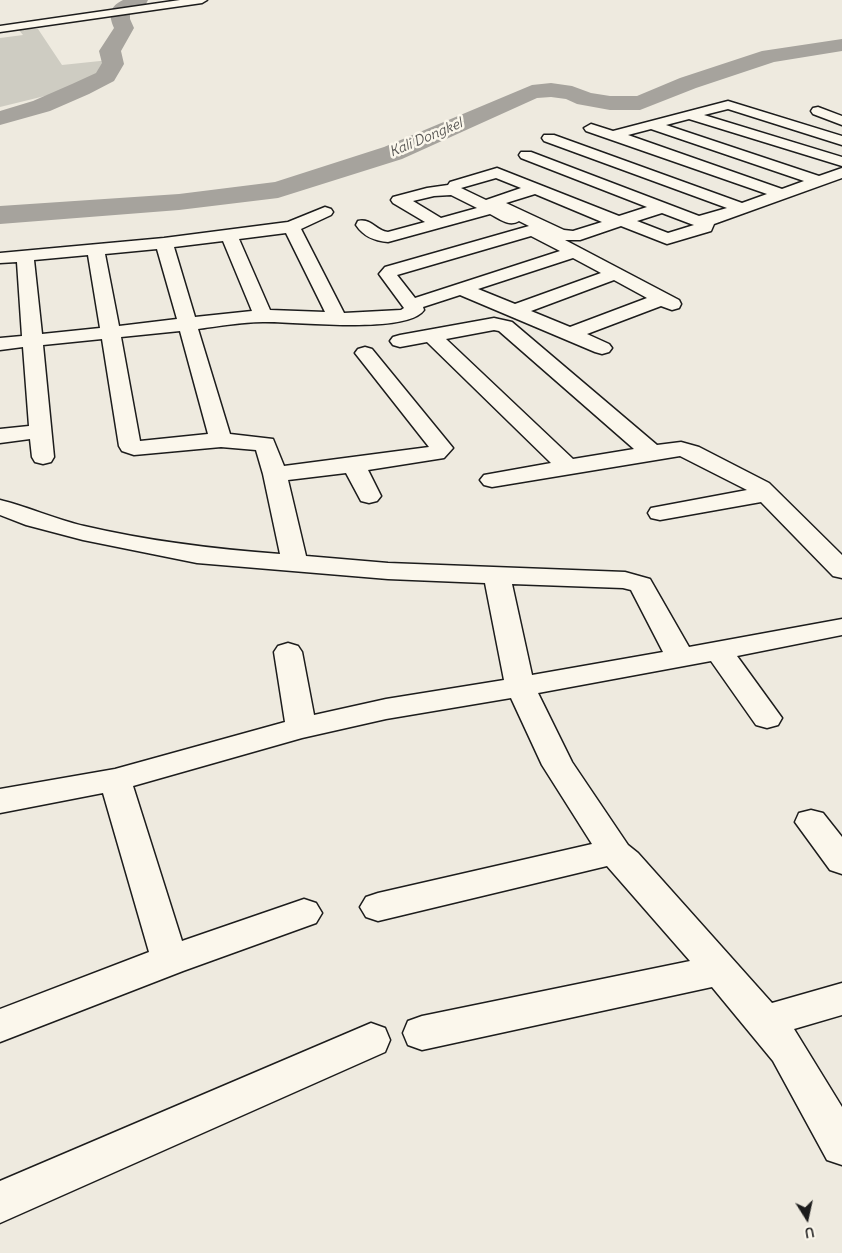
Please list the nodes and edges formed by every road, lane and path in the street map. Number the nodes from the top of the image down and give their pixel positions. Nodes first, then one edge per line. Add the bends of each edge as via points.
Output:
1 (202, 0) edge
2 (55, 11) dead end
3 (31, 25) junction
4 (0, 29) edge
5 (818, 111) dead end
6 (689, 115) junction
7 (842, 121) edge
8 (651, 125) junction
9 (591, 128) dead end
10 (613, 135) junction
11 (550, 138) dead end
12 (842, 141) edge
13 (526, 155) dead end
14 (842, 162) edge
15 (842, 173) edge
16 (819, 181) junction
17 (455, 185) dead end
18 (536, 189) junction
19 (781, 194) junction
20 (662, 208) junction
21 (741, 208) junction
22 (492, 209) junction
23 (325, 212) dead end
24 (620, 221) junction
25 (701, 222) junction
26 (438, 223) junction
27 (364, 225) dead end
28 (292, 227) junction
29 (533, 230) junction
30 (229, 235) junction
31 (164, 243) junction
32 (96, 249) junction
33 (574, 252) junction
34 (26, 256) junction
35 (0, 258) edge
36 (615, 274) junction
37 (461, 289) junction
38 (411, 304) junction
39 (514, 311) junction
40 (263, 316) junction
41 (337, 318) junction
42 (188, 324) junction
43 (111, 332) junction
44 (570, 334) junction
45 (431, 335) junction
46 (32, 340) junction
47 (400, 341) dead end
48 (0, 344) edge
49 (602, 348) dead end
50 (365, 353) dead end
51 (41, 431) junction
52 (0, 436) edge
53 (221, 440) junction
54 (652, 454) junction
55 (43, 457) dead end
56 (354, 465) junction
57 (568, 467) junction
58 (275, 474) junction
59 (492, 480) dead end
60 (766, 494) junction
61 (369, 496) dead end
62 (0, 507) edge
63 (660, 512) dead end
64 (294, 562) junction
65 (842, 570) edge
66 (497, 575) junction
67 (842, 627) edge
68 (718, 650) junction
69 (288, 652) dead end
70 (680, 657) junction
71 (520, 686) junction
72 (768, 718) dead end
73 (301, 728) junction
74 (115, 780) junction
75 (0, 801) edge
76 (811, 822) dead end
77 (616, 854) junction
78 (842, 861) edge
79 (378, 907) dead end
80 (304, 913) dead end
81 (170, 960) junction
82 (721, 970) junction
83 (842, 999) edge
84 (765, 1022) junction
85 (0, 1026) edge
86 (422, 1033) dead end
87 (371, 1040) dead end
88 (842, 1146) edge
89 (0, 1202) edge

1 - 3 street
2 - 3 street
3 - 4 street
5 - 7 street
6 - 8 street
6 - 12 street via 730,105
6 - 14 street
8 - 10 street
8 - 16 street
9 - 10 street
10 - 19 street
11 - 21 street
13 - 20 street
15 - 16 street
16 - 19 street
17 - 18 street via 497,173
18 - 24 street
18 - 24 street via 492,202 561,235 574,236
19 - 21 street
20 - 24 street
20 - 25 street
21 - 25 street
22 - 26 street
22 - 26 street via 449,189 399,200
22 - 29 street
23 - 28 street
24 - 25 street via 667,239 705,227
26 - 27 street via 388,237 378,236
28 - 30 street
28 - 41 street
29 - 33 street
29 - 38 street via 391,271 388,274 393,283
30 - 31 street
30 - 40 street
31 - 32 street
31 - 42 street
32 - 34 street
32 - 43 street
33 - 36 street
33 - 37 street
34 - 35 street
34 - 46 street
36 - 39 street
36 - 44 street via 667,301
37 - 38 street
37 - 39 street
38 - 41 street via 415,310 412,314 363,320
39 - 44 street
40 - 41 street
40 - 42 street
42 - 43 street
42 - 53 street
43 - 46 street
43 - 53 street via 130,446
44 - 49 street
45 - 47 street
45 - 54 street via 494,324 505,326
45 - 57 street
46 - 48 street
46 - 51 street
50 - 56 street via 442,448 436,452
51 - 52 street
51 - 55 street
53 - 58 street via 266,444
54 - 57 street
54 - 60 street via 681,449 691,452 761,488
56 - 58 street
56 - 61 street
57 - 59 street
58 - 64 street
60 - 63 street
60 - 65 street
62 - 64 street via 35,520 112,540 197,555
64 - 66 street via 388,571
66 - 70 street via 625,580 641,585
66 - 71 street
67 - 68 street
68 - 70 street
68 - 72 street
69 - 73 street
70 - 71 street
71 - 73 street via 386,709
71 - 77 street via 558,765
73 - 74 street
74 - 75 street
74 - 81 street
76 - 78 street
77 - 79 street via 606,853
77 - 82 street via 657,895
80 - 81 street
81 - 85 street
82 - 84 street
82 - 86 street
83 - 84 street
84 - 88 street via 787,1050
87 - 89 street

